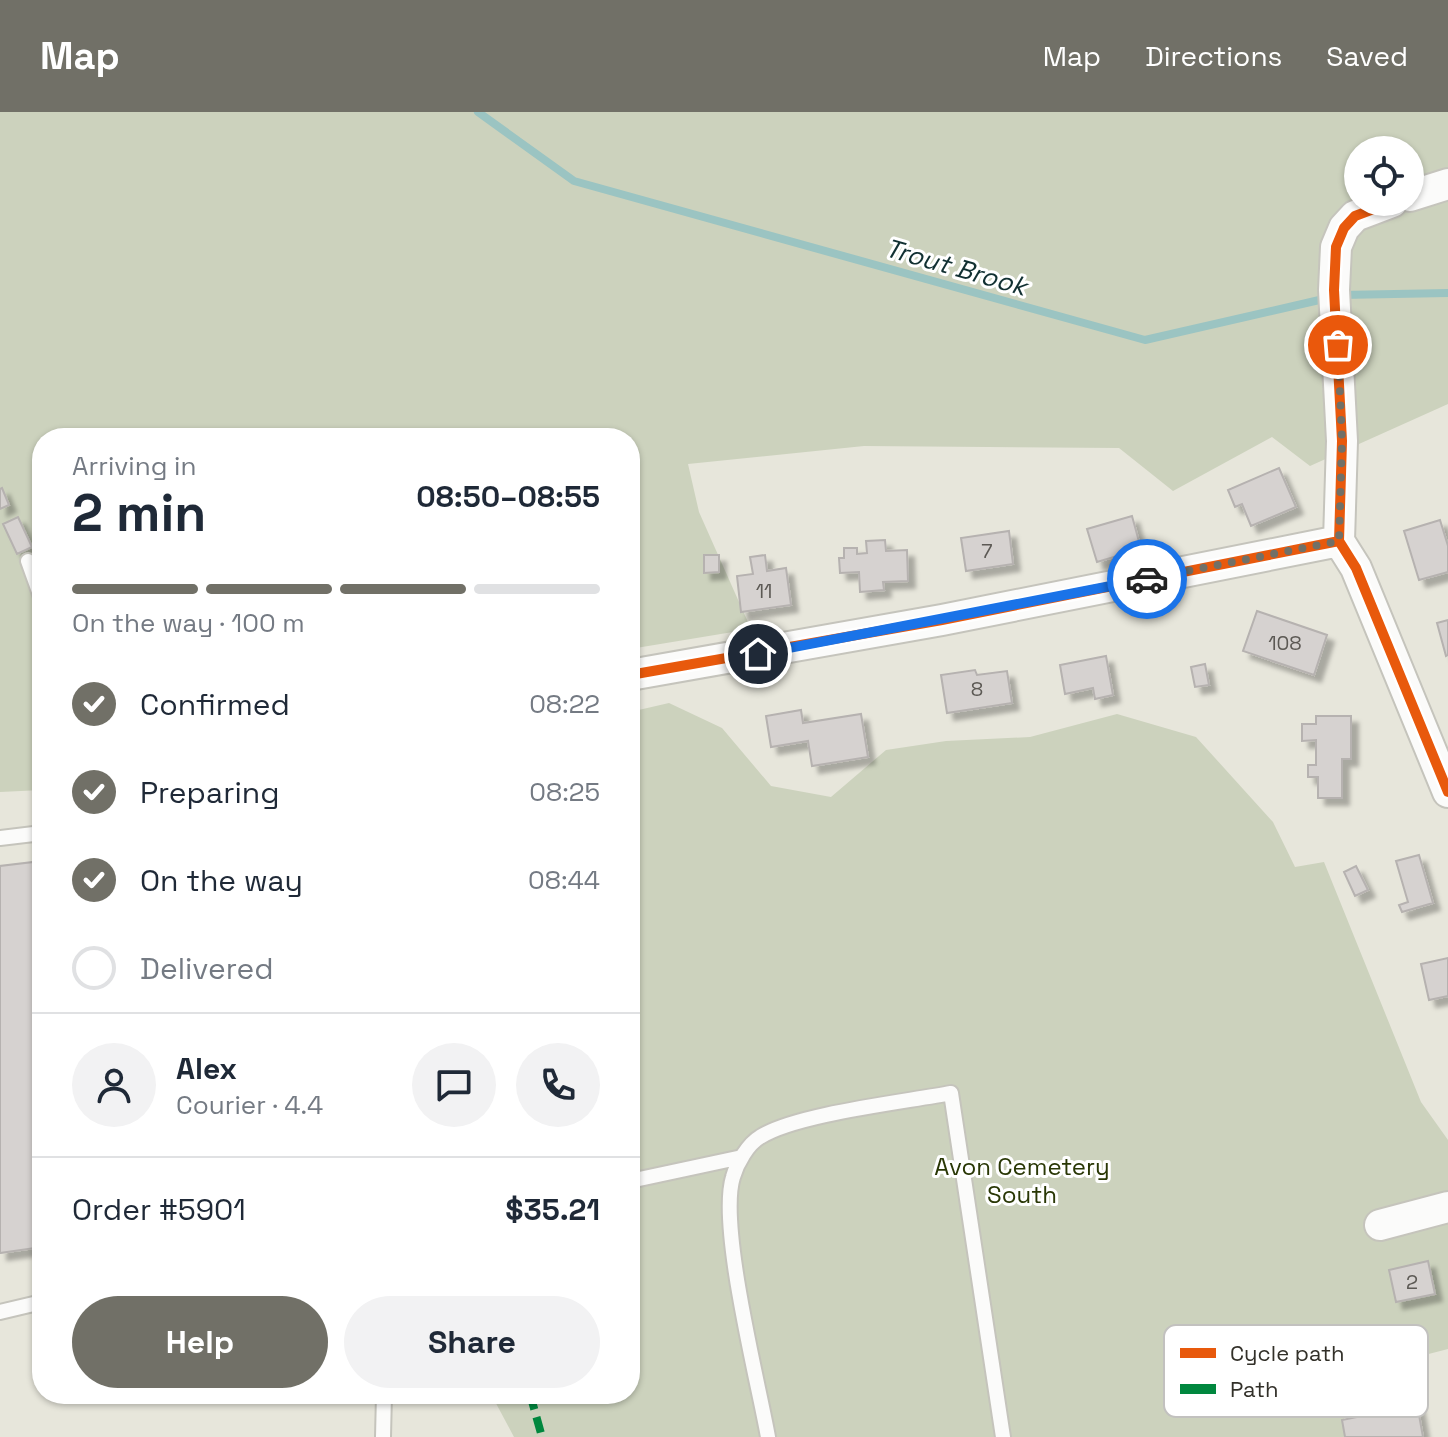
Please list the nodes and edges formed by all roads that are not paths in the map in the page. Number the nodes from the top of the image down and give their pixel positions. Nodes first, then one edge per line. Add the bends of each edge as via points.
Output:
1 (1448, 184) edge
2 (1424, 192) edge
3 (1355, 216) edge
4 (1339, 541) junction
5 (28, 561) dead end
6 (32, 572) edge
7 (640, 673) edge
8 (1448, 792) edge
9 (32, 834) edge
10 (0, 838) edge
11 (742, 1157) junction
12 (640, 1179) edge
13 (1448, 1207) edge
14 (1380, 1225) dead end
15 (32, 1304) edge
16 (0, 1312) edge
17 (384, 1404) edge
18 (383, 1437) edge
19 (768, 1437) edge
20 (1003, 1437) edge

1 - 2 street
3 - 4 street via 1336,247 1342,441
4 - 7 street
4 - 8 street via 1356,568
5 - 6 lane
9 - 10 lane
11 - 12 lane
11 - 19 lane via 732,1177 729,1208
11 - 20 lane via 758,1137 791,1124 951,1093
13 - 14 street
15 - 16 lane
17 - 18 lane

